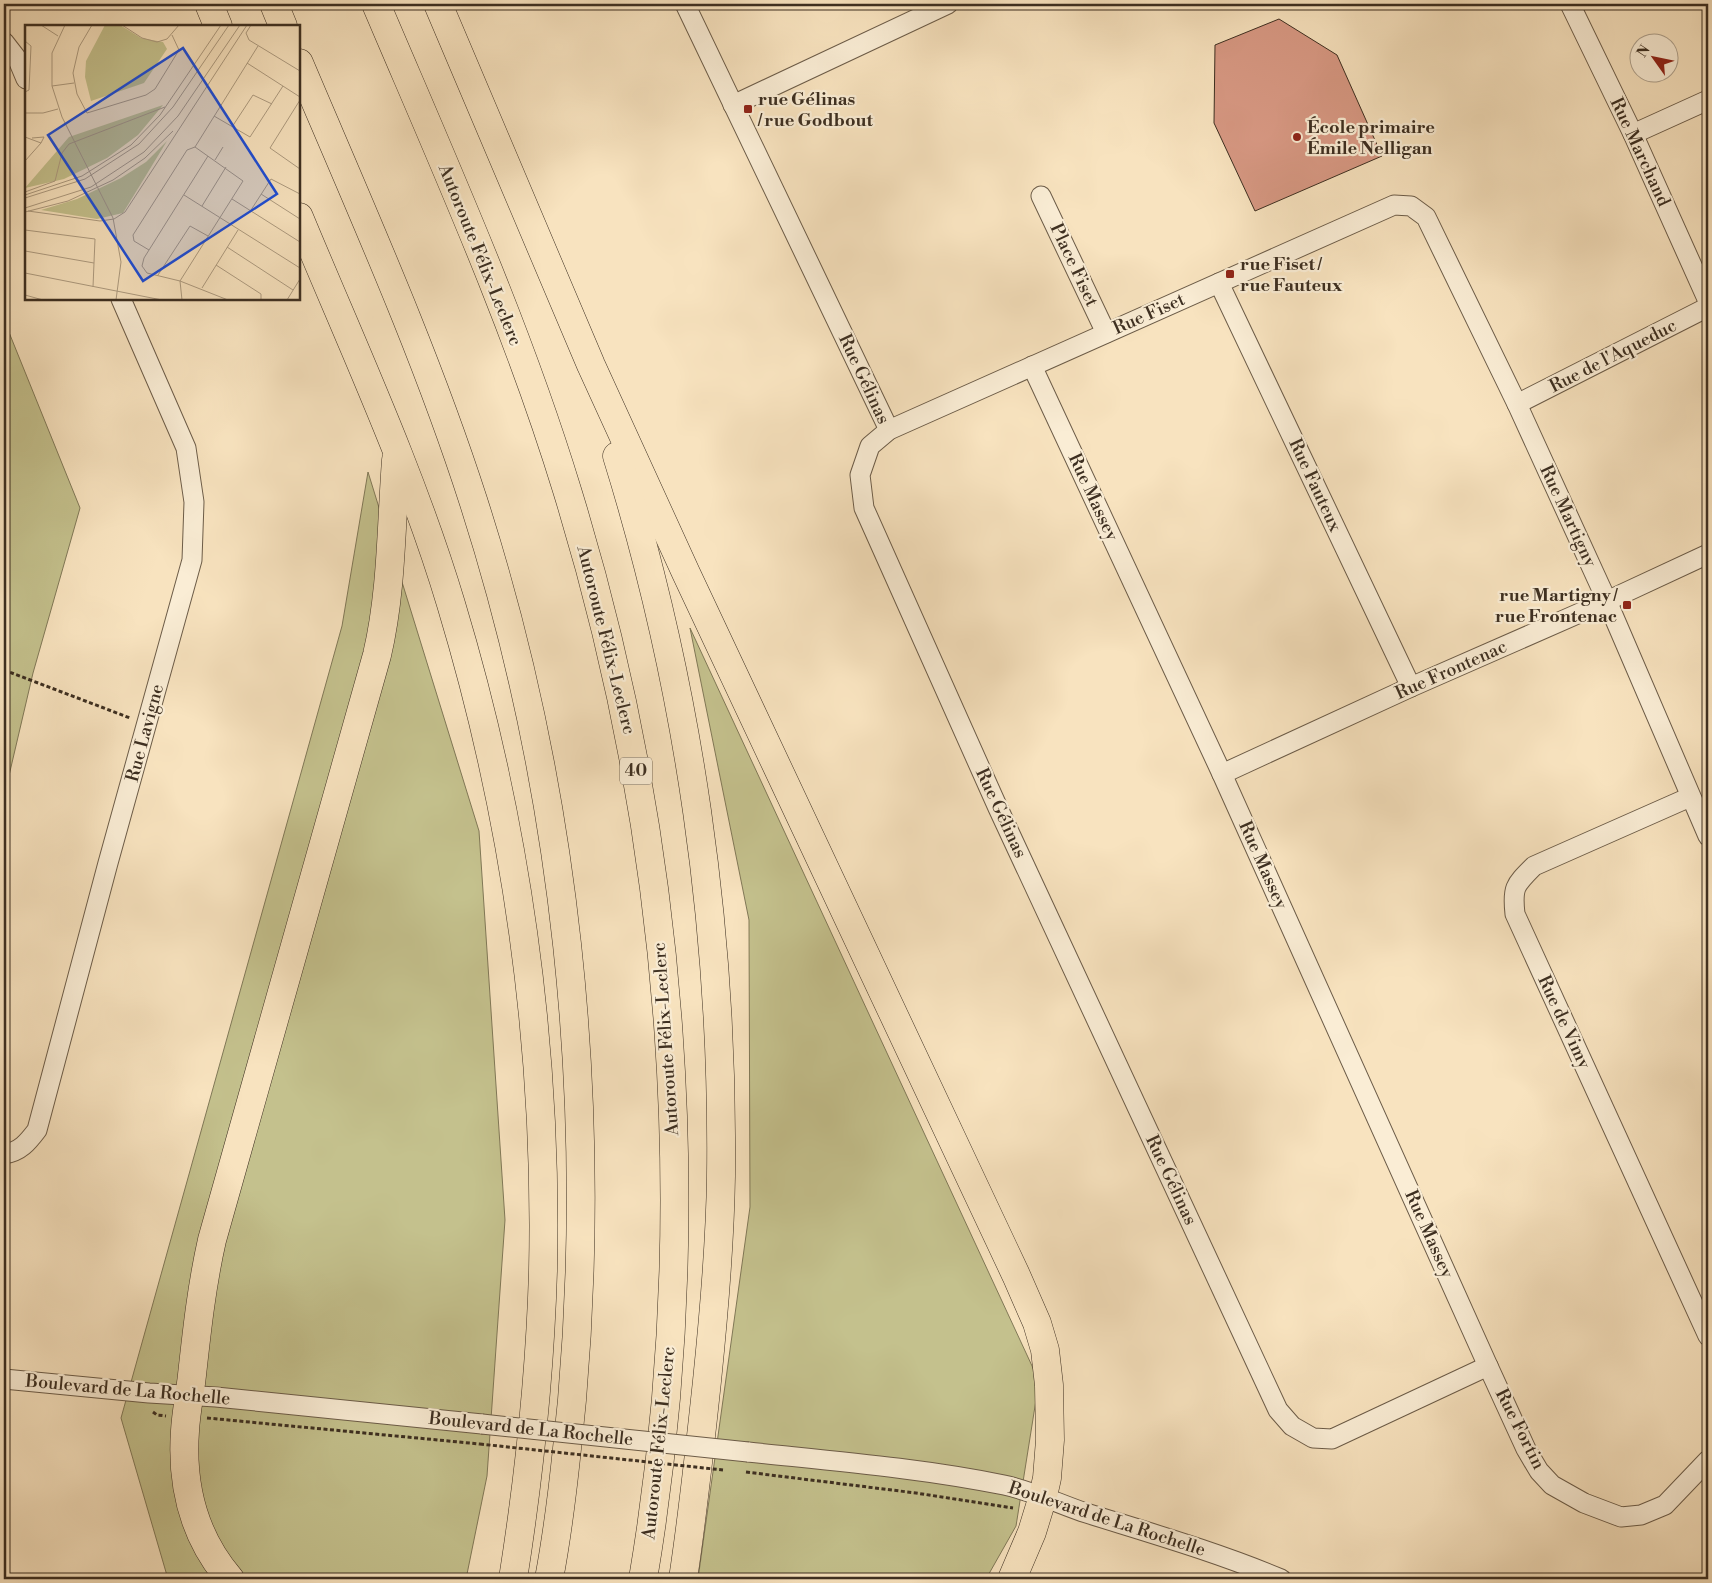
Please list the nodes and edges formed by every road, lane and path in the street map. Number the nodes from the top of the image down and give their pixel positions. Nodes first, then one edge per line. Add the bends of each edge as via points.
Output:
1 (208, 4) edge
2 (274, 4) edge
3 (376, 4) edge
4 (438, 4) edge
5 (685, 4) edge
6 (948, 4) edge
7 (1570, 4) edge
8 (922, 9) edge
9 (218, 25) edge
10 (283, 25) edge
11 (4, 42) edge
12 (300, 65) edge
13 (25, 77) edge
14 (1708, 100) edge
15 (733, 105) junction
16 (1633, 134) junction
17 (1041, 196) dead end
18 (1411, 206) joint
19 (300, 219) edge
20 (1219, 283) junction
21 (121, 300) edge
22 (1708, 301) edge
23 (1708, 307) edge
24 (1106, 333) junction
25 (592, 365) junction
26 (1032, 366) junction
27 (1517, 404) junction
28 (889, 430) junction
29 (397, 451) junction
30 (1708, 554) edge
31 (1607, 601) junction
32 (4, 670) edge
33 (1411, 687) junction
34 (147, 723) junction
35 (1222, 774) junction
36 (1690, 797) junction
37 (1708, 836) edge
38 (4, 1154) edge
39 (1708, 1336) edge
40 (1488, 1366) junction
41 (4, 1379) edge
42 (190, 1395) junction
43 (213, 1418) dead end
44 (1708, 1460) edge
45 (726, 1470) dead end
46 (746, 1472) dead end
47 (1043, 1496) junction
48 (1017, 1509) dead end
49 (230, 1579) edge
50 (513, 1579) edge
51 (550, 1579) edge
52 (644, 1579) edge
53 (683, 1579) edge
54 (1012, 1579) edge
55 (1281, 1579) edge

1 - 9 highway
2 - 10 highway
3 - 52 highway, Autoroute Félix-Leclerc / 40 via 501,305 549,434 600,606 637,775 663,973 674,1213 666,1400
4 - 25 highway
5 - 15 street, Rue Gélinas
6 - 8 street
7 - 16 street, Rue Marchand
8 - 15 street
11 - 13 street via 18,60
12 - 51 highway via 404,311 474,502 501,595 547,806 570,979 580,1175 574,1371
14 - 16 street
15 - 28 street, Rue Gélinas
16 - 22 street, Rue Marchand
17 - 24 street, Place Fiset
18 - 20 street, Rue Fiset via 1394,205
18 - 27 street, Rue Martigny via 1426,217
19 - 29 highway
20 - 24 street, Rue Fiset
20 - 33 street, Rue Fauteux
21 - 34 street, Rue Lavigne via 186,448 194,502 192,560
23 - 27 street, Rue de l'Aqueduc
24 - 26 street, Rue Fiset
25 - 47 highway via 735,679 1029,1302 1044,1350 1049,1385 1049,1460
25 - 53 highway via 641,540 672,670 694,792 713,956 719,1057 719,1223 701,1439
26 - 28 street, Rue Fiset
26 - 35 street, Rue Massey
27 - 31 street, Rue Martigny
28 - 40 street, Rue Gélinas via 870,446 860,474 864,508 998,808 1278,1410 1292,1426 1313,1438 1332,1439
29 - 42 highway via 389,586 383,629 212,1240 200,1303
29 - 50 highway via 441,574 482,714 511,857 534,1030 542,1166 543,1273 534,1424
30 - 31 street, Rue Frontenac
31 - 33 street, Rue Frontenac
31 - 36 street, Rue Martigny
32 - 34 path
33 - 35 street, Rue Frontenac
34 - 38 street, Rue Lavigne via 37,1130 26,1145
35 - 40 street, Rue Massey
36 - 37 street, Rue Martigny
36 - 39 street, Rue de Vimy via 1534,866 1513,894 1515,914
40 - 44 street, Rue Fortin via 1539,1470 1552,1485 1584,1503 1621,1517 1641,1515 1666,1505
41 - 42 street, Boulevard de La Rochelle
42 - 47 street, Boulevard de La Rochelle, bridge via 918,1472 1005,1485
42 - 49 highway via 184,1452 190,1501 208,1549
43 - 45 path, Boulevard de La Rochelle, bridge
46 - 48 path, Boulevard de La Rochelle
47 - 54 highway
47 - 55 street, Boulevard de La Rochelle

